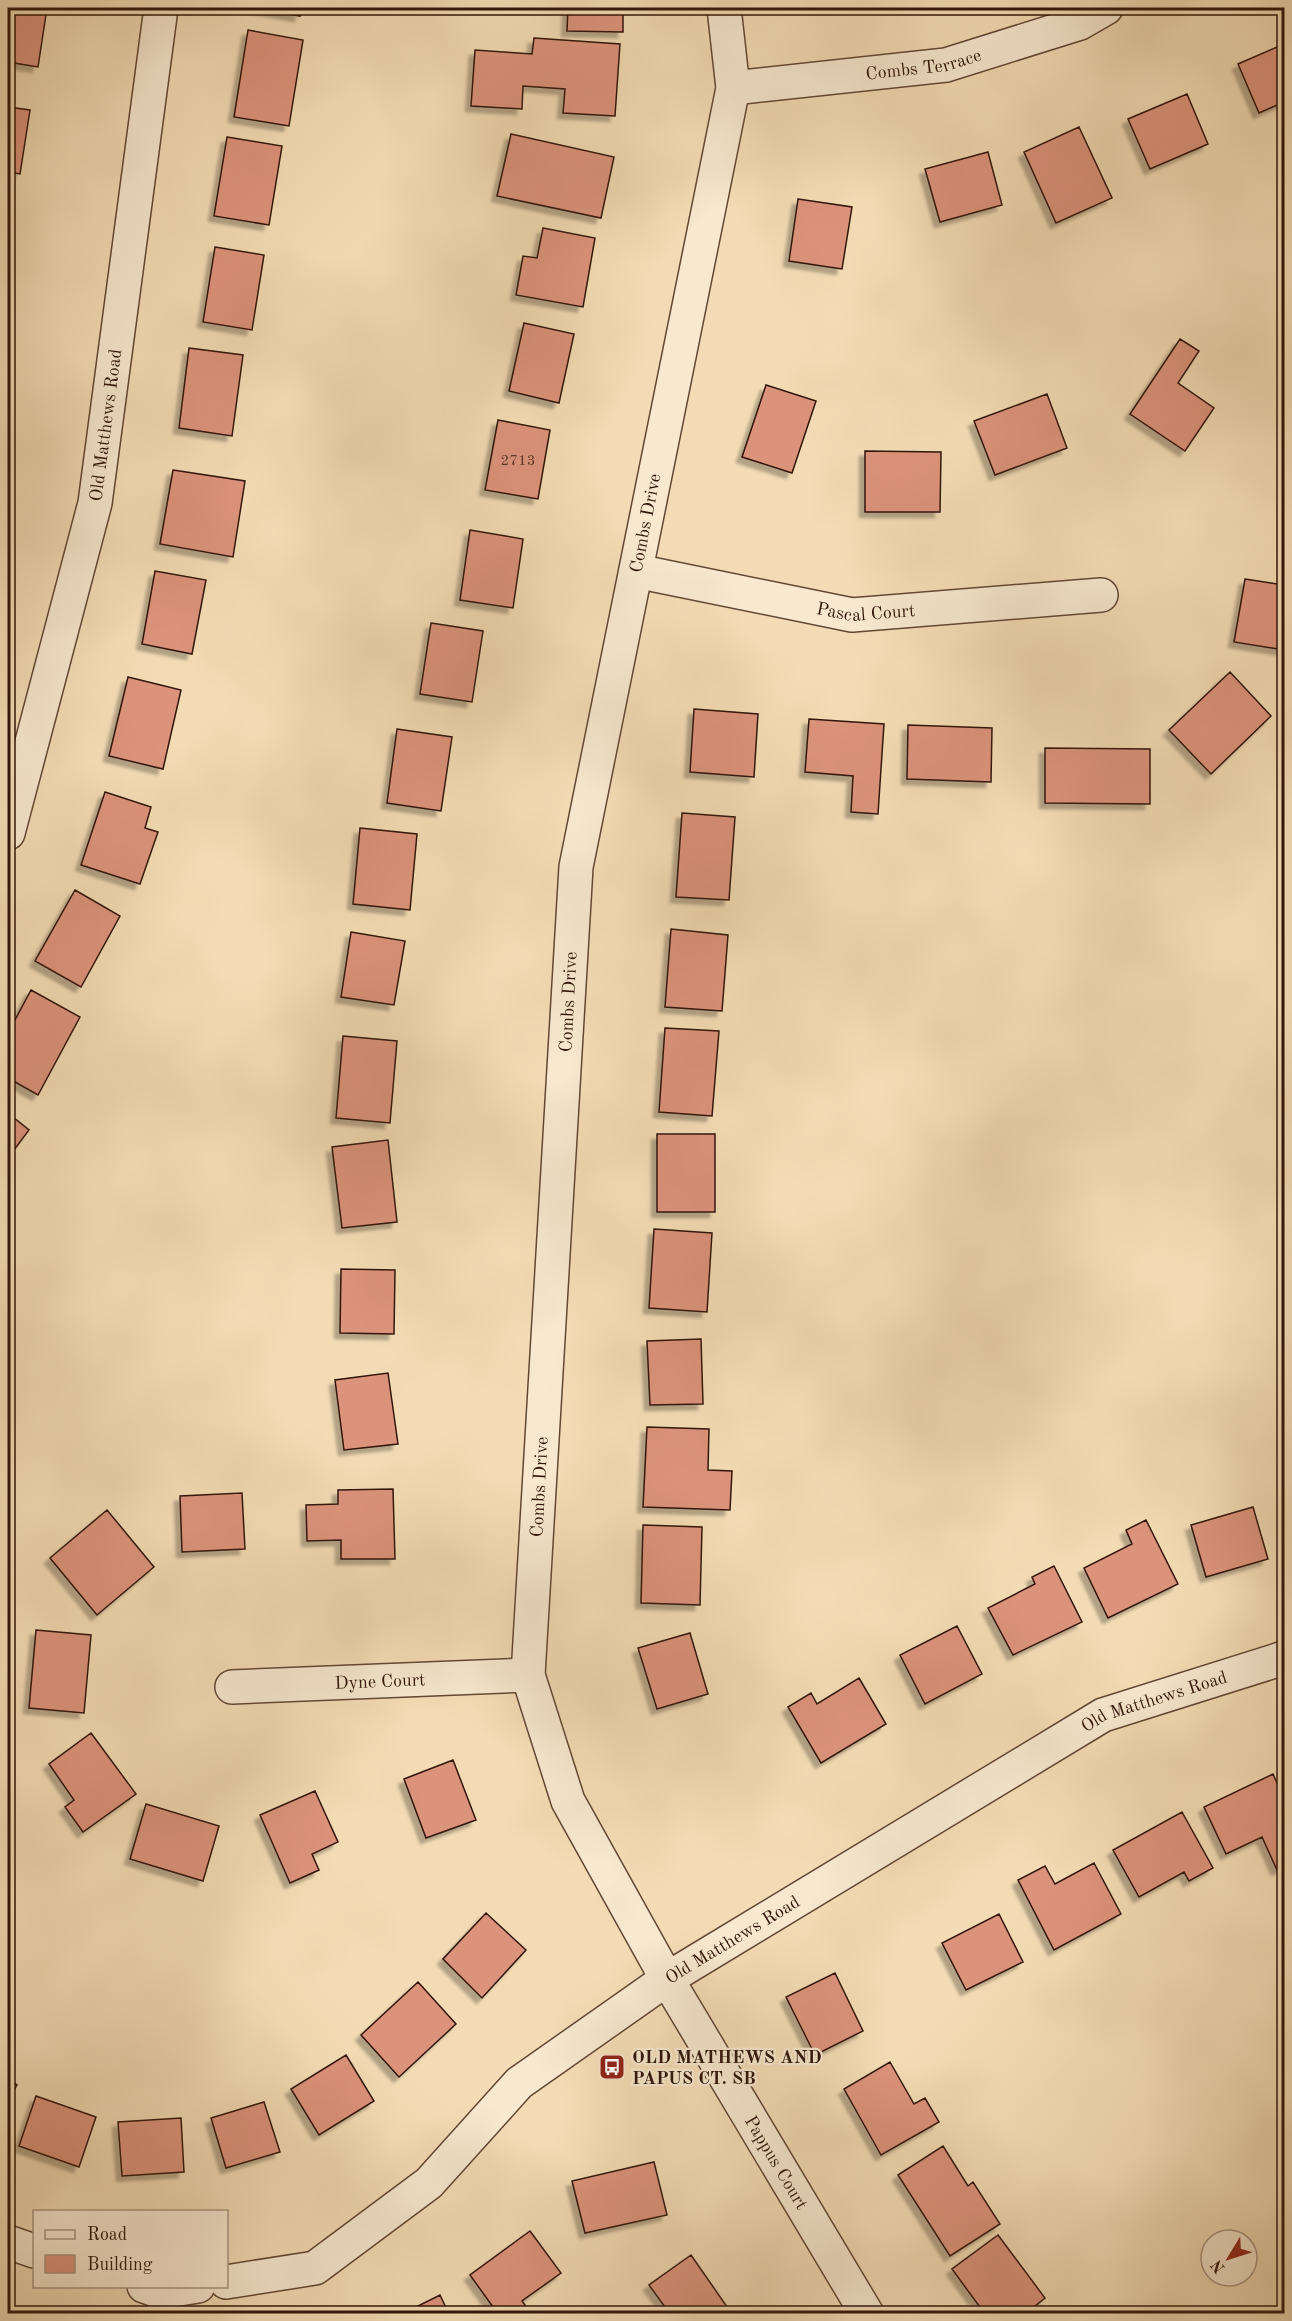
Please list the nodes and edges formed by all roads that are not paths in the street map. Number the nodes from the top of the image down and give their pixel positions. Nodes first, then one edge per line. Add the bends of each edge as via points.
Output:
1 (161, 8) edge
2 (724, 8) edge
3 (1106, 8) edge
4 (732, 88) junction
5 (636, 571) junction
6 (1101, 596) dead end
7 (8, 833) edge
8 (1284, 1658) edge
9 (528, 1675) junction
10 (232, 1687) dead end
11 (667, 1978) junction
12 (8, 2242) edge
13 (33, 2251) edge
14 (228, 2282) edge
15 (190, 2288) edge
16 (155, 2297) edge
17 (867, 2313) edge

1 - 7 street, Old Matthews Road via 95,503
2 - 4 street, Combs Drive
3 - 4 street, Combs Terrace via 1080,23 946,65
4 - 5 street, Combs Drive
5 - 6 street, Pascal Court via 852,615
5 - 9 street, Combs Drive via 576,867
8 - 11 street, Old Matthews Road via 1103,1715
9 - 10 street, Dyne Court
9 - 11 street, Combs Drive via 568,1802
11 - 14 street, Old Matthews Road via 519,2083 429,2183 315,2268
11 - 17 street, Pappus Court
12 - 13 street
15 - 16 street

